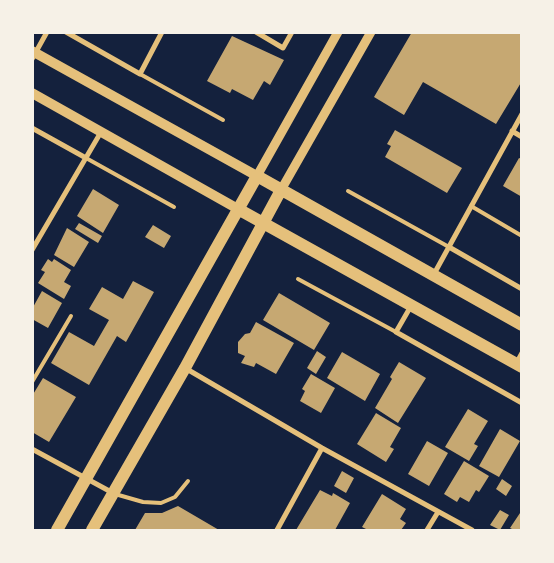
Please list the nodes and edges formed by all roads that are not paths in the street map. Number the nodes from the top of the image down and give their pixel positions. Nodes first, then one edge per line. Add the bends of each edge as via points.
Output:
1 (47, 32) edge
2 (66, 32) edge
3 (162, 32) edge
4 (256, 32) edge
5 (292, 32) edge
6 (338, 32) edge
7 (371, 32) edge
8 (34, 54) edge
9 (140, 74) junction
10 (32, 93) edge
11 (522, 114) edge
12 (223, 120) dead end
13 (32, 128) edge
14 (512, 131) junction
15 (101, 132) junction
16 (522, 137) edge
17 (86, 158) junction
18 (257, 176) junction
19 (281, 190) junction
20 (348, 191) dead end
21 (471, 206) junction
22 (174, 207) dead end
23 (238, 209) junction
24 (263, 222) junction
25 (522, 236) edge
26 (449, 247) junction
27 (32, 250) edge
28 (433, 275) junction
29 (298, 279) dead end
30 (522, 288) edge
31 (411, 306) junction
32 (71, 316) dead end
33 (522, 325) edge
34 (396, 332) junction
35 (520, 361) edge
36 (185, 368) junction
37 (32, 382) edge
38 (522, 403) edge
39 (322, 448) junction
40 (32, 449) edge
41 (87, 478) junction
42 (188, 481) dead end
43 (114, 494) junction
44 (438, 512) junction
45 (58, 530) edge
46 (92, 530) edge
47 (277, 530) edge
48 (427, 530) edge
49 (472, 530) edge

1 - 8 street
2 - 9 street
3 - 9 street
4 - 5 street via 283,48
6 - 18 street
7 - 19 street
8 - 18 main road
9 - 12 lane
10 - 15 main road
11 - 14 street
13 - 17 street
14 - 16 street
14 - 21 street
15 - 17 street
15 - 23 main road
17 - 22 lane
17 - 27 street
18 - 19 main road
18 - 23 main road
19 - 24 main road
19 - 28 main road
20 - 26 lane
21 - 25 lane
21 - 26 street
23 - 24 main road
23 - 41 main road
24 - 31 main road
24 - 36 main road
26 - 28 street
26 - 30 street
28 - 33 main road
29 - 34 lane
31 - 34 street
31 - 35 main road
32 - 37 lane
34 - 38 street
36 - 39 street
36 - 43 main road
39 - 44 street
39 - 47 street
40 - 41 street
41 - 43 street
41 - 45 main road
42 - 43 lane via 175,497 161,503
43 - 46 main road
44 - 48 street
44 - 49 street

